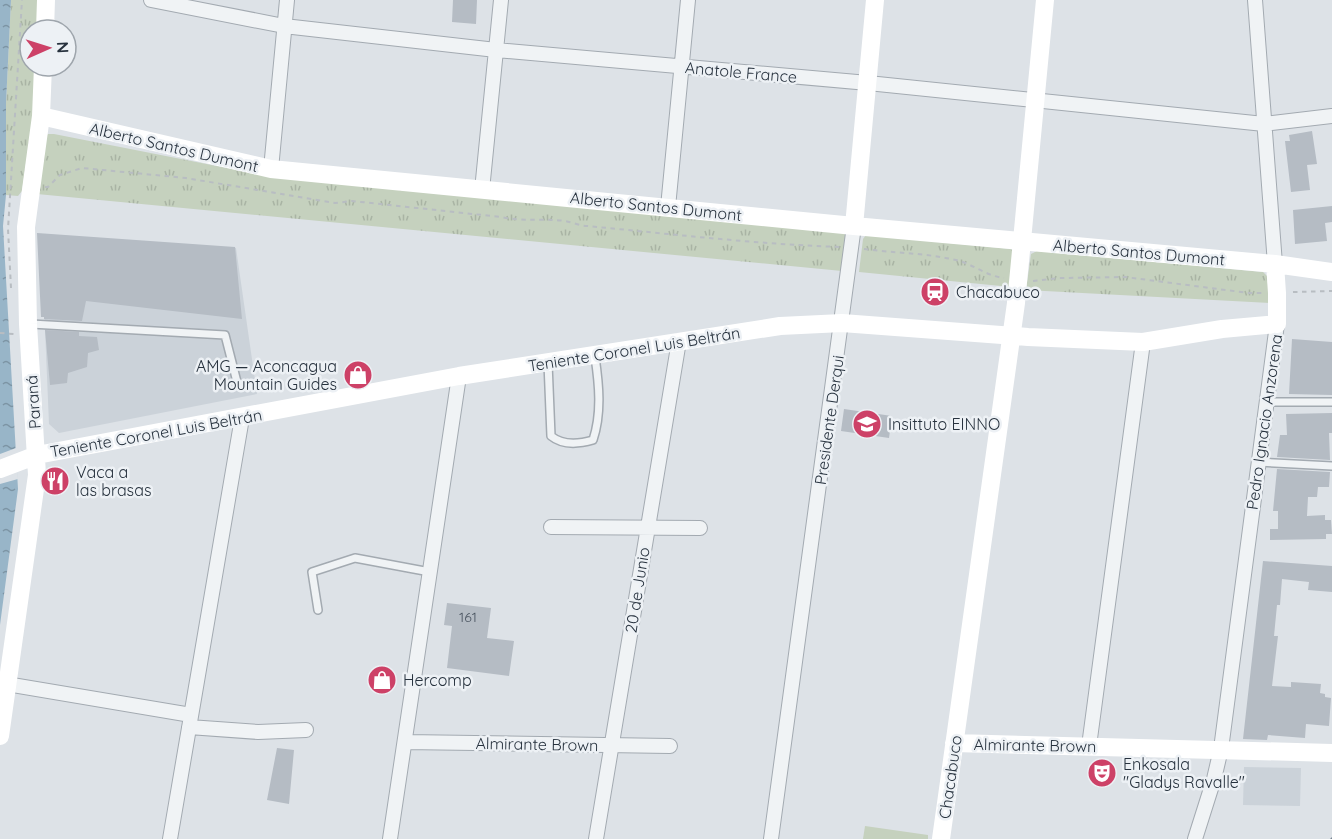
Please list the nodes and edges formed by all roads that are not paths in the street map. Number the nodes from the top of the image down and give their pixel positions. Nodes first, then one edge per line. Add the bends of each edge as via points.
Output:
1 (46, 0) edge
2 (151, 0) edge
3 (287, 0) edge
4 (501, 0) edge
5 (688, 0) edge
6 (875, 0) edge
7 (1045, 0) edge
8 (1256, 0) edge
9 (45, 18) edge
10 (284, 26) junction
11 (496, 50) junction
12 (682, 67) junction
13 (43, 78) edge
14 (868, 83) junction
15 (1035, 101) junction
16 (41, 116) junction
17 (1332, 116) edge
18 (1264, 124) junction
19 (271, 169) junction
20 (482, 190) junction
21 (668, 207) junction
22 (854, 226) junction
23 (1022, 241) junction
24 (1275, 264) junction
25 (1332, 272) edge
26 (842, 323) junction
27 (28, 324) junction
28 (1277, 324) junction
29 (1011, 336) junction
30 (679, 341) junction
31 (1143, 342) junction
32 (595, 355) junction
33 (548, 363) junction
34 (459, 376) junction
35 (237, 382) dead end
36 (1266, 402) junction
37 (1332, 402) edge
38 (243, 418) junction
39 (37, 455) junction
40 (1258, 462) junction
41 (8, 466) edge
42 (1332, 466) edge
43 (551, 527) dead end
44 (648, 528) junction
45 (700, 528) dead end
46 (430, 572) junction
47 (318, 610) dead end
48 (4, 683) edge
49 (190, 721) junction
50 (306, 730) dead end
51 (0, 736) edge
52 (405, 742) junction
53 (954, 743) junction
54 (611, 745) junction
55 (670, 746) dead end
56 (1089, 746) junction
57 (1221, 749) junction
58 (1332, 753) edge
59 (170, 839) edge
60 (390, 839) edge
61 (596, 839) edge
62 (771, 839) edge
63 (941, 839) edge
64 (1195, 839) edge

1 - 9 street
2 - 10 street, Anatole France
3 - 10 street
4 - 11 street
5 - 12 street
6 - 14 street, Presidente Derqui
7 - 15 street, Chacabuco
8 - 18 street, Pedro Ignacio Anzorena
10 - 11 street, Anatole France
10 - 19 street
11 - 12 street, Anatole France
11 - 20 street
12 - 14 street, Anatole France
12 - 21 street
13 - 16 street, Paraná
14 - 15 street, Anatole France
14 - 22 street, Presidente Derqui
15 - 18 street, Anatole France
15 - 23 street, Chacabuco
16 - 19 street, Alberto Santos Dumont
16 - 27 street, Paraná via 26,227
17 - 18 street, Anatole France
18 - 24 street, Pedro Ignacio Anzorena
19 - 20 street, Alberto Santos Dumont
20 - 21 street, Alberto Santos Dumont
21 - 22 street, Alberto Santos Dumont
22 - 23 street, Alberto Santos Dumont
22 - 26 street, Presidente Derqui
23 - 24 street, Alberto Santos Dumont
23 - 29 street, Chacabuco
24 - 25 street
24 - 28 street, Pedro Ignacio Anzorena
26 - 29 street, Teniente Coronel Luis Beltrán
26 - 30 street, Teniente Coronel Luis Beltrán via 780,326
26 - 62 street, Presidente Derqui
27 - 35 lane via 225,335
27 - 39 street, Paraná
28 - 31 street, Teniente Coronel Luis Beltrán
28 - 36 street, Pedro Ignacio Anzorena
29 - 31 street, Teniente Coronel Luis Beltrán
29 - 53 street, Chacabuco
30 - 32 street, Teniente Coronel Luis Beltrán
30 - 44 street, 20 de Junio
31 - 56 street
32 - 33 street, Teniente Coronel Luis Beltrán
32 - 33 lane via 599,391 596,429 593,440 582,443 558,442 551,436
33 - 34 street, Teniente Coronel Luis Beltrán
34 - 38 street, Teniente Coronel Luis Beltrán
34 - 46 street
36 - 37 lane
36 - 40 street, Pedro Ignacio Anzorena
38 - 39 street, Teniente Coronel Luis Beltrán
38 - 49 street
39 - 41 street, Teniente Coronel Luis Beltrán
39 - 48 street, Paraná
40 - 42 lane
40 - 57 street, Pedro Ignacio Anzorena
43 - 44 street
44 - 45 street
44 - 54 street, 20 de Junio
46 - 47 lane via 355,558 312,572
46 - 52 street
48 - 49 street
48 - 51 street, Paraná
49 - 50 street via 258,732
49 - 59 street
52 - 54 street, Almirante Brown
52 - 60 street
53 - 56 street, Almirante Brown
53 - 63 street, Chacabuco
54 - 55 street, Almirante Brown
54 - 61 street, 20 de Junio
56 - 57 street, Almirante Brown
57 - 58 street, Almirante Brown
57 - 64 street, Pedro Ignacio Anzorena

